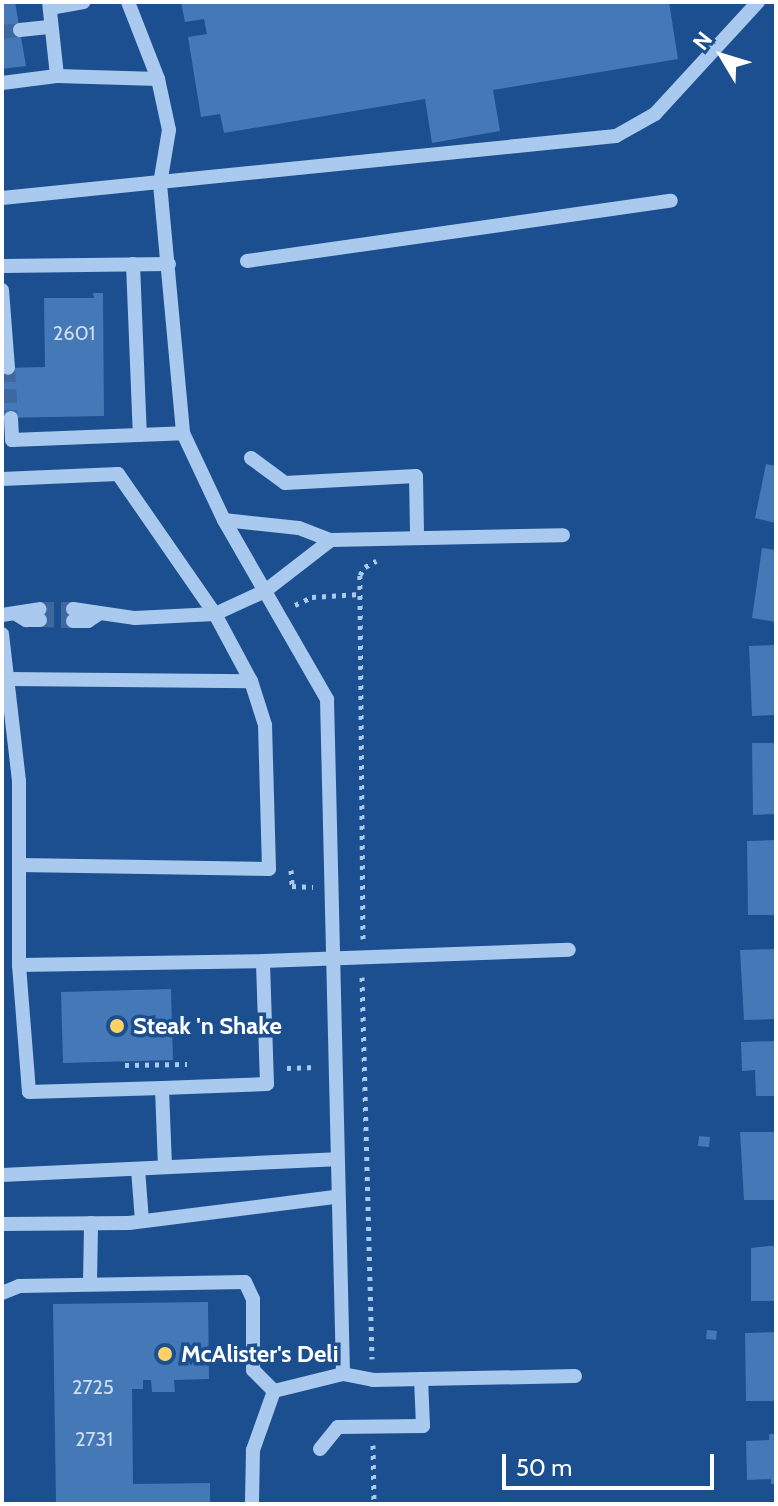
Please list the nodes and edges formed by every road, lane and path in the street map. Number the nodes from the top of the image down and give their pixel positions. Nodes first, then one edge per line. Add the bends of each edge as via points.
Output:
1 (83, 2) edge
2 (128, 2) edge
3 (758, 2) edge
4 (50, 5) edge
5 (51, 27) junction
6 (20, 30) tunnel mouth
7 (57, 76) junction
8 (158, 79) junction
9 (2, 83) edge
10 (160, 184) junction
11 (2, 198) edge
12 (671, 201) dead end
13 (247, 261) dead end
14 (133, 264) junction
15 (169, 264) junction
16 (2, 266) edge
17 (2, 290) edge
18 (8, 368) dead end
19 (11, 418) tunnel mouth
20 (183, 433) junction
21 (140, 435) junction
22 (251, 458) dead end
23 (2, 479) edge
24 (224, 520) junction
25 (563, 535) dead end
26 (417, 536) junction
27 (331, 540) junction
28 (386, 560) dead end
29 (265, 591) junction
30 (360, 594) junction
31 (215, 614) junction
32 (278, 614) junction
33 (9, 615) edge
34 (40, 615) tunnel mouth
35 (73, 615) tunnel mouth
36 (2, 634) edge
37 (7, 679) junction
38 (251, 681) junction
39 (19, 865) junction
40 (569, 950) dead end
41 (363, 955) junction
42 (332, 959) junction
43 (263, 961) junction
44 (19, 965) junction
45 (121, 1065) dead end
46 (334, 1066) junction
47 (194, 1067) dead end
48 (266, 1068) junction
49 (162, 1088) junction
50 (336, 1159) junction
51 (165, 1167) junction
52 (2, 1168) edge
53 (138, 1169) junction
54 (2, 1175) edge
55 (20, 1175) junction
56 (336, 1197) junction
57 (142, 1221) junction
58 (91, 1223) junction
59 (2, 1224) edge
60 (90, 1283) junction
61 (2, 1293) edge
62 (343, 1374) junction
63 (575, 1376) dead end
64 (421, 1379) junction
65 (373, 1380) junction
66 (274, 1391) junction
67 (373, 1426) junction
68 (320, 1449) dead end
69 (252, 1504) edge
70 (374, 1504) edge

1 - 4 lane
2 - 8 lane
3 - 10 lane via 655,114 616,136
4 - 5 lane
5 - 6 lane
5 - 7 lane
7 - 8 lane
7 - 9 lane
8 - 10 lane via 169,130
10 - 11 lane
10 - 15 lane
12 - 13 lane
14 - 15 lane
14 - 16 lane
14 - 21 lane
15 - 20 lane
17 - 18 lane
19 - 21 lane via 12,440
20 - 21 lane
20 - 24 lane
22 - 26 lane via 285,483 416,476
23 - 31 lane via 118,474
24 - 27 lane via 299,528
24 - 29 lane
25 - 26 lane
26 - 27 lane
27 - 29 lane
28 - 30 path via 365,567
29 - 31 lane
29 - 32 lane
30 - 32 path via 312,597
30 - 41 path
31 - 35 lane
31 - 38 lane
32 - 42 lane via 327,699
33 - 34 lane via 26,609
36 - 37 lane
37 - 38 lane
37 - 39 lane via 19,781
38 - 39 lane via 265,725 269,869
39 - 44 lane
40 - 41 lane
41 - 42 lane
41 - 65 path
42 - 43 lane
42 - 46 lane
43 - 44 lane
43 - 48 lane
44 - 49 lane via 29,1092
45 - 47 path
46 - 48 path
46 - 50 lane
48 - 49 lane via 267,1084
49 - 51 lane
50 - 51 lane
50 - 56 lane
51 - 53 lane
52 - 55 lane
53 - 55 lane
53 - 57 lane
54 - 55 lane
56 - 57 lane
56 - 62 lane
57 - 58 lane
58 - 59 lane
58 - 60 lane
60 - 61 lane via 19,1286
60 - 66 lane via 245,1282 253,1299 253,1370
62 - 65 lane
62 - 66 lane
63 - 64 lane
64 - 65 lane
64 - 67 lane via 423,1426
66 - 69 lane via 253,1450
67 - 68 lane via 338,1427
67 - 70 path

